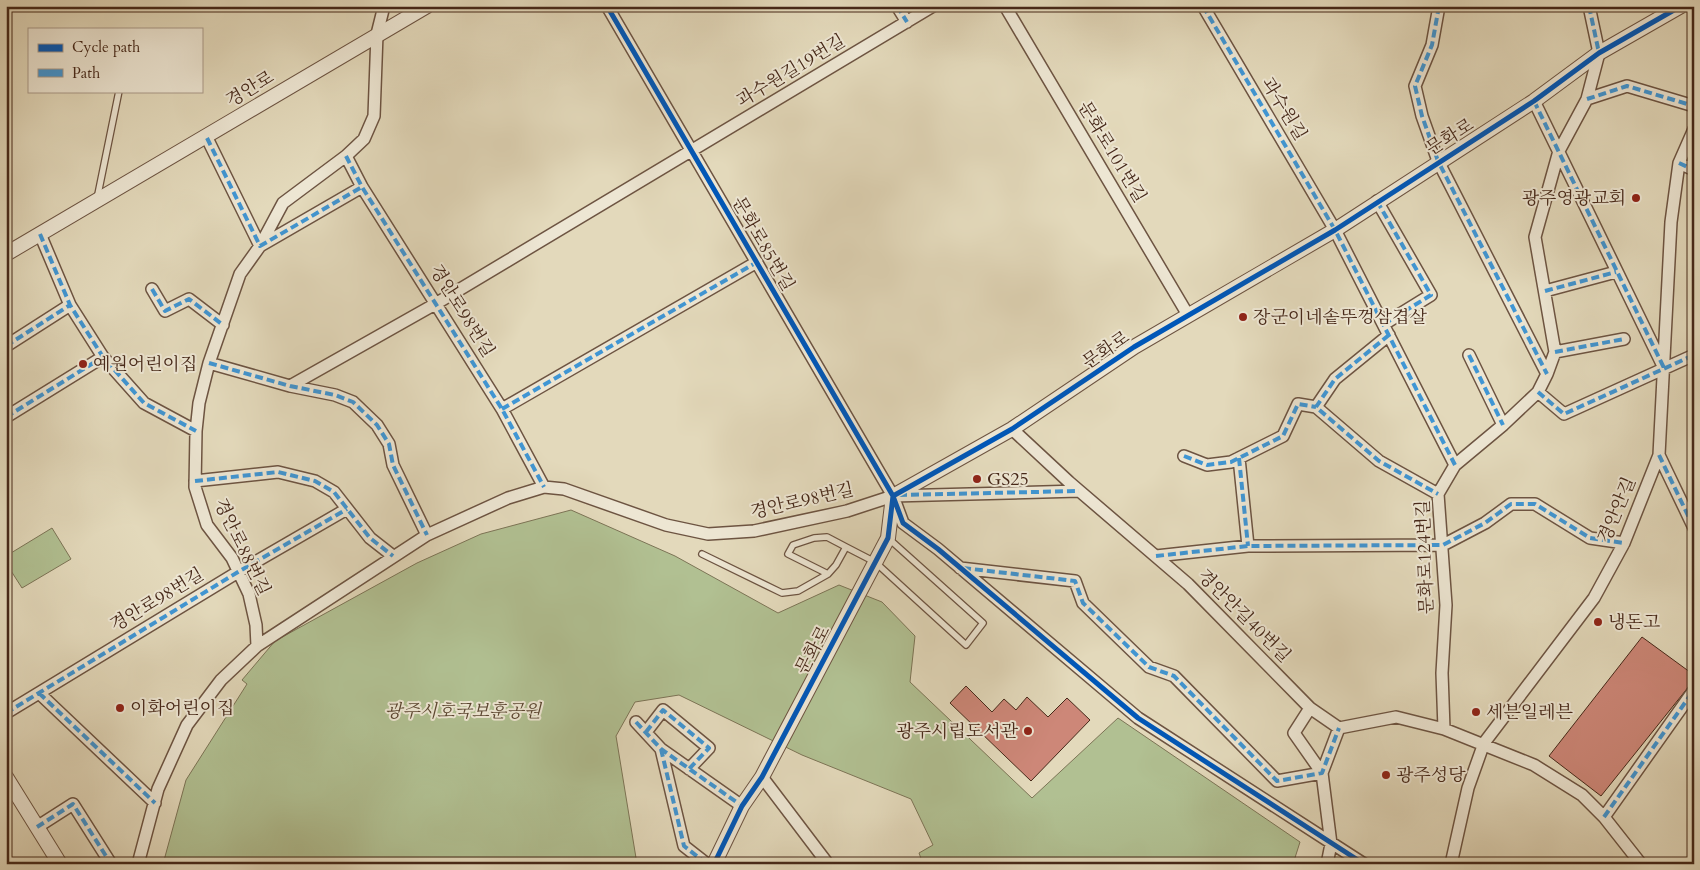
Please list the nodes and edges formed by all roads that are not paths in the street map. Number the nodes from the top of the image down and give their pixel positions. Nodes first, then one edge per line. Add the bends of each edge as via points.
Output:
1 (384, 6) edge
2 (427, 6) edge
3 (607, 6) edge
4 (897, 6) edge
5 (933, 6) edge
6 (1005, 6) edge
7 (1203, 6) edge
8 (1439, 6) edge
9 (1589, 6) edge
10 (1681, 6) edge
11 (907, 22) junction
12 (378, 34) junction
13 (1599, 53) junction
14 (119, 92) edge
15 (1587, 99) junction
16 (1534, 101) junction
17 (1694, 106) edge
18 (1694, 129) edge
19 (207, 138) junction
20 (694, 150) junction
21 (1559, 150) junction
22 (346, 156) junction
23 (1438, 161) junction
24 (1679, 163) junction
25 (1694, 170) edge
26 (362, 187) junction
27 (1378, 200) junction
28 (96, 201) junction
29 (1335, 230) junction
30 (40, 234) junction
31 (260, 246) junction
32 (6, 254) edge
33 (757, 262) junction
34 (1616, 272) junction
35 (152, 289) dead end
36 (1545, 291) junction
37 (437, 302) junction
38 (70, 306) junction
39 (1188, 315) junction
40 (1384, 324) junction
41 (223, 325) junction
42 (1389, 335) junction
43 (1624, 339) dead end
44 (6, 346) edge
45 (1555, 352) junction
46 (1469, 355) dead end
47 (1694, 355) edge
48 (103, 358) junction
49 (209, 363) junction
50 (1665, 370) junction
51 (1548, 374) junction
52 (290, 386) junction
53 (1538, 392) junction
54 (1316, 407) junction
55 (502, 409) junction
56 (7, 414) edge
57 (1503, 424) junction
58 (1012, 429) junction
59 (196, 431) junction
60 (1184, 456) dead end
61 (1659, 456) junction
62 (1239, 458) junction
63 (1455, 465) junction
64 (195, 481) junction
65 (544, 487) junction
66 (1079, 491) junction
67 (1438, 494) junction
68 (893, 496) junction
69 (1682, 504) junction
70 (1694, 506) edge
71 (347, 509) junction
72 (1694, 528) edge
73 (428, 535) junction
74 (888, 538) junction
75 (1624, 543) junction
76 (1443, 545) junction
77 (846, 546) junction
78 (1248, 546) junction
79 (702, 554) dead end
80 (393, 556) junction
81 (1156, 556) junction
82 (876, 562) junction
83 (960, 568) junction
84 (238, 572) junction
85 (828, 574) junction
86 (257, 646) junction
87 (1694, 690) edge
88 (38, 693) junction
89 (1310, 708) junction
90 (6, 713) edge
91 (636, 722) dead end
92 (1339, 728) junction
93 (1444, 729) junction
94 (646, 732) junction
95 (1484, 743) junction
96 (661, 749) junction
97 (689, 769) junction
98 (1322, 773) junction
99 (6, 777) edge
100 (762, 777) junction
101 (154, 803) junction
102 (742, 806) junction
103 (1604, 817) junction
104 (37, 827) junction
105 (1331, 844) junction
106 (60, 864) edge
107 (111, 864) edge
108 (138, 864) edge
109 (707, 864) edge
110 (714, 864) edge
111 (828, 864) edge
112 (1327, 864) edge
113 (1364, 864) edge
114 (1451, 864) edge
115 (1641, 864) edge

1 - 12 street, 경안로88번길
2 - 12 street, 경안로
3 - 20 street, 문화로85번길
4 - 11 street
5 - 11 street, 과수원길19번길
6 - 39 street, 문화로101번길
7 - 29 street, 과수원길
8 - 23 street via 1432,45 1415,86
9 - 13 street
10 - 13 street, 문화로
11 - 20 street, 과수원길19번길
12 - 19 street, 경안로
12 - 22 street, 경안로88번길 via 374,116 364,139
13 - 15 street, 문화로124번길
13 - 16 street, 문화로
14 - 28 lane
15 - 17 street via 1627,86
15 - 21 street, 문화로124번길
16 - 21 street
16 - 23 street, 문화로
18 - 24 street, 경안안길
19 - 28 street, 경안로
19 - 31 street
20 - 33 street, 문화로85번길
20 - 37 street
21 - 34 street
21 - 36 street, 문화로124번길 via 1535,237
22 - 26 street, 경안로98번길
22 - 31 street, 경안로88번길 via 283,204
23 - 27 street, 문화로
23 - 51 street
24 - 25 street
24 - 50 street, 경안안길 via 1671,222
26 - 31 street
26 - 37 street, 경안로98번길
27 - 29 street, 문화로
27 - 40 street via 1431,294
28 - 30 street, 경안로
29 - 39 street, 문화로
29 - 40 street
30 - 32 street, 경안로
30 - 38 street
31 - 41 street, 경안로88번길 via 240,274
33 - 55 street, 문화로85번길
33 - 68 street, 문화로85번길
34 - 36 street
34 - 50 street
35 - 41 street via 165,311 189,299
36 - 45 street, 문화로124번길
37 - 52 street
37 - 55 street, 경안로98번길
38 - 44 street
38 - 48 street
39 - 58 street, 문화로
40 - 42 street
41 - 49 street, 경안로88번길
42 - 54 street via 1335,379
42 - 63 street
43 - 45 street
45 - 51 street, 문화로124번길
46 - 57 street
47 - 50 street
48 - 56 street
48 - 59 street via 144,403
49 - 52 street
49 - 59 street, 경안로88번길
50 - 53 street via 1564,414
50 - 61 street, 경안안길
51 - 53 street, 문화로124번길
52 - 73 street via 353,402 377,425 390,444 393,465
53 - 57 street, 문화로124번길
54 - 62 street via 1298,404 1283,436
54 - 67 street via 1379,461
55 - 65 street, 경안로98번길
57 - 63 street, 문화로124번길
58 - 66 street, 경안안길40번길
58 - 68 street, 문화로
59 - 64 street, 경안로88번길
60 - 62 street via 1207,465
61 - 69 street
61 - 75 street, 경안안길
62 - 78 street
63 - 67 street, 문화로124번길
64 - 71 street via 278,472 315,481 334,492
64 - 84 street, 경안로88번길 via 208,525
65 - 68 street, 경안로98번길 via 564,489 666,525 708,534 754,531 847,511
65 - 73 street, 경안로98번길 via 508,498
66 - 68 street, 경안로98번길
66 - 81 street, 경안안길40번길
67 - 76 street, 문화로124번길
68 - 74 street, 문화로
68 - 83 street, 문화로85번길 via 904,523
69 - 70 street
69 - 72 street
71 - 80 street via 370,538
71 - 84 street, 경안로98번길
73 - 80 street, 경안로98번길
74 - 82 street, 문화로
74 - 82 lane via 983,623 966,644
75 - 76 street via 1590,538 1535,504 1511,504 1486,523
75 - 95 street, 경안안길 via 1594,598
76 - 78 street
76 - 93 street, 문화로124번길 via 1446,605 1442,673
77 - 82 lane
77 - 85 lane
77 - 85 lane via 827,537 793,545 788,554
78 - 81 street
79 - 85 lane via 782,593 798,591
80 - 86 street, 경안로98번길
81 - 89 street, 경안안길40번길 via 1188,584
82 - 100 street, 문화로
83 - 98 street via 1074,581 1082,603 1150,667 1174,676 1277,781
83 - 105 street, 문화로85번길 via 1138,718
84 - 86 street, 경안로88번길 via 249,594
84 - 88 street, 경안로98번길
86 - 101 street via 222,680 187,725
87 - 103 street
88 - 90 street, 경안로98번길
88 - 101 street
89 - 92 street, 경안안길40번길
89 - 98 street via 1294,732
91 - 94 street
92 - 93 street via 1396,717
92 - 98 street
93 - 95 street
94 - 96 street
94 - 97 street via 663,710 709,748
95 - 103 street via 1534,765 1582,795
95 - 114 street, 경안안길 via 1468,788
96 - 97 street
96 - 109 street via 684,846
97 - 102 street
98 - 105 street
99 - 104 street
100 - 102 street, 문화로
100 - 111 street
101 - 108 street
102 - 110 street, 문화로
103 - 115 street
104 - 106 street
104 - 107 street via 73,804
105 - 112 street
105 - 113 street, 문화로85번길

